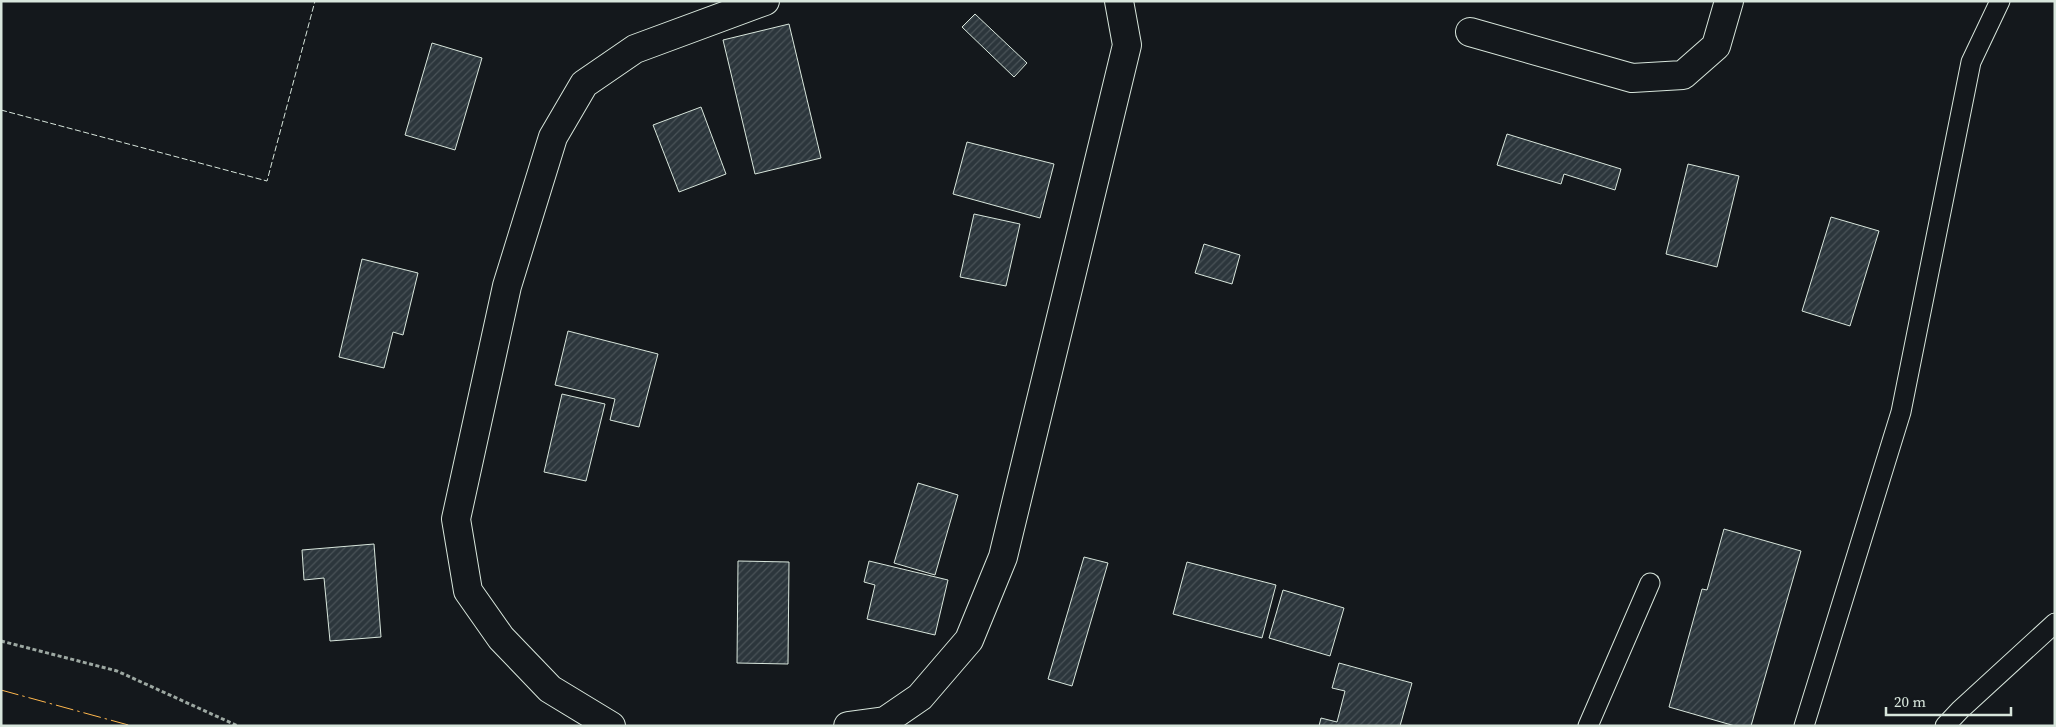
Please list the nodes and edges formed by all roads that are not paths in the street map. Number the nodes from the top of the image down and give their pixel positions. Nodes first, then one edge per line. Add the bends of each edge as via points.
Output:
1 (765, 1) edge
2 (1119, 1) edge
3 (1729, 1) edge
4 (2000, 1) edge
5 (1470, 32) dead end
6 (1650, 583) dead end
7 (2055, 623) edge
8 (611, 726) edge
9 (848, 726) edge
10 (1588, 726) edge
11 (1804, 726) edge
12 (1946, 726) edge

1 - 8 street via 635,49 584,84 553,138 508,286 456,519 468,591 501,638 550,689
2 - 9 street via 1127,45 1003,557 969,640 920,697 885,721
3 - 5 street via 1716,46 1683,75 1632,78
4 - 11 lane via 1971,62 1901,412
6 - 10 lane
7 - 12 lane

